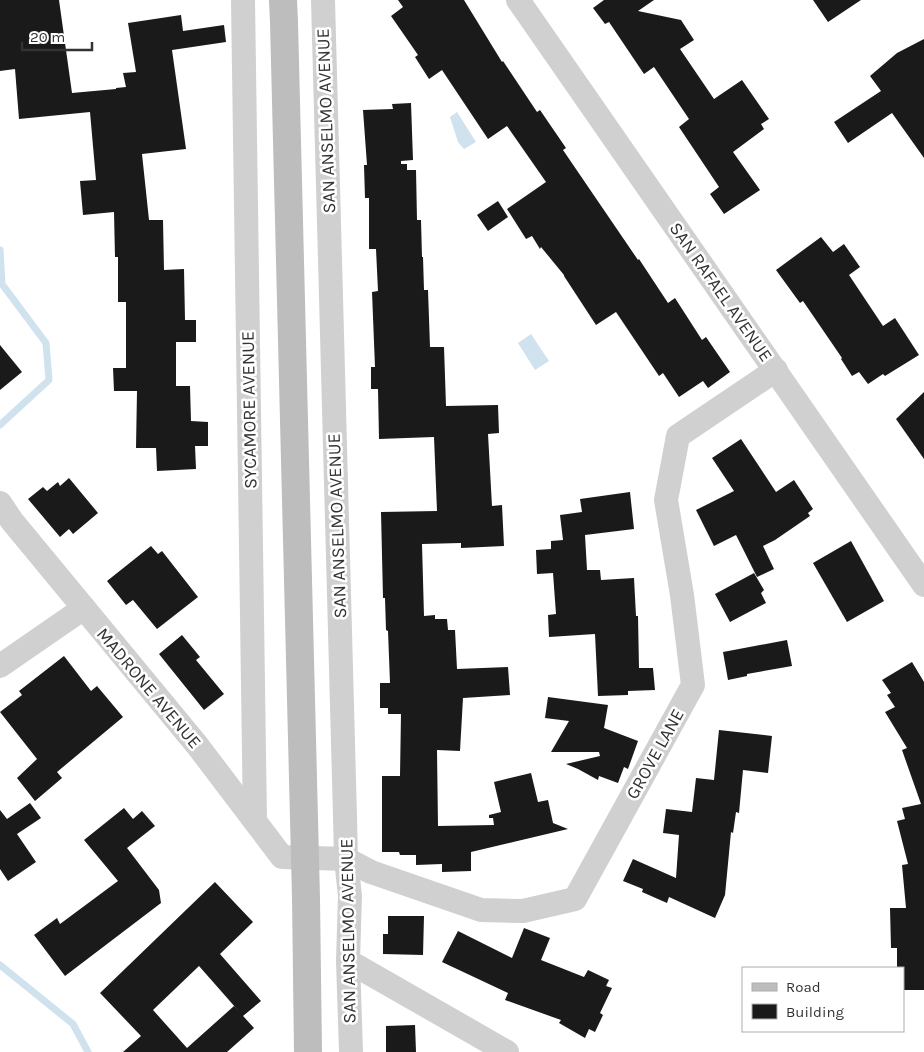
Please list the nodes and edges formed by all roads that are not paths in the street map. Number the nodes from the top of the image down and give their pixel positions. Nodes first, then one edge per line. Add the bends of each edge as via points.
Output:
1 (243, 0) edge
2 (323, 0) edge
3 (518, 0) edge
4 (283, 11) edge
5 (776, 370) junction
6 (0, 503) edge
7 (924, 585) edge
8 (84, 608) junction
9 (0, 666) edge
10 (254, 821) junction
11 (304, 858) junction
12 (346, 859) junction
13 (348, 961) junction
14 (308, 1052) edge
15 (351, 1052) edge
16 (507, 1052) edge

1 - 10 street, SYCAMORE AVENUE
2 - 12 street, SAN ANSELMO AVENUE
3 - 5 street, SAN RAFAEL AVENUE
4 - 11 main road
5 - 7 street, SAN RAFAEL AVENUE
5 - 12 street, GROVE LANE via 678,436 666,500 693,685 576,899 523,911 481,910 371,872
6 - 8 street, MADRONE AVENUE
8 - 9 street
8 - 10 street, MADRONE AVENUE via 197,745
10 - 11 street, MADRONE AVENUE via 282,857
11 - 12 street, GROVE LANE
11 - 14 main road
12 - 13 street, SAN ANSELMO AVENUE via 350,896
13 - 15 street, SAN ANSELMO AVENUE
13 - 16 street

